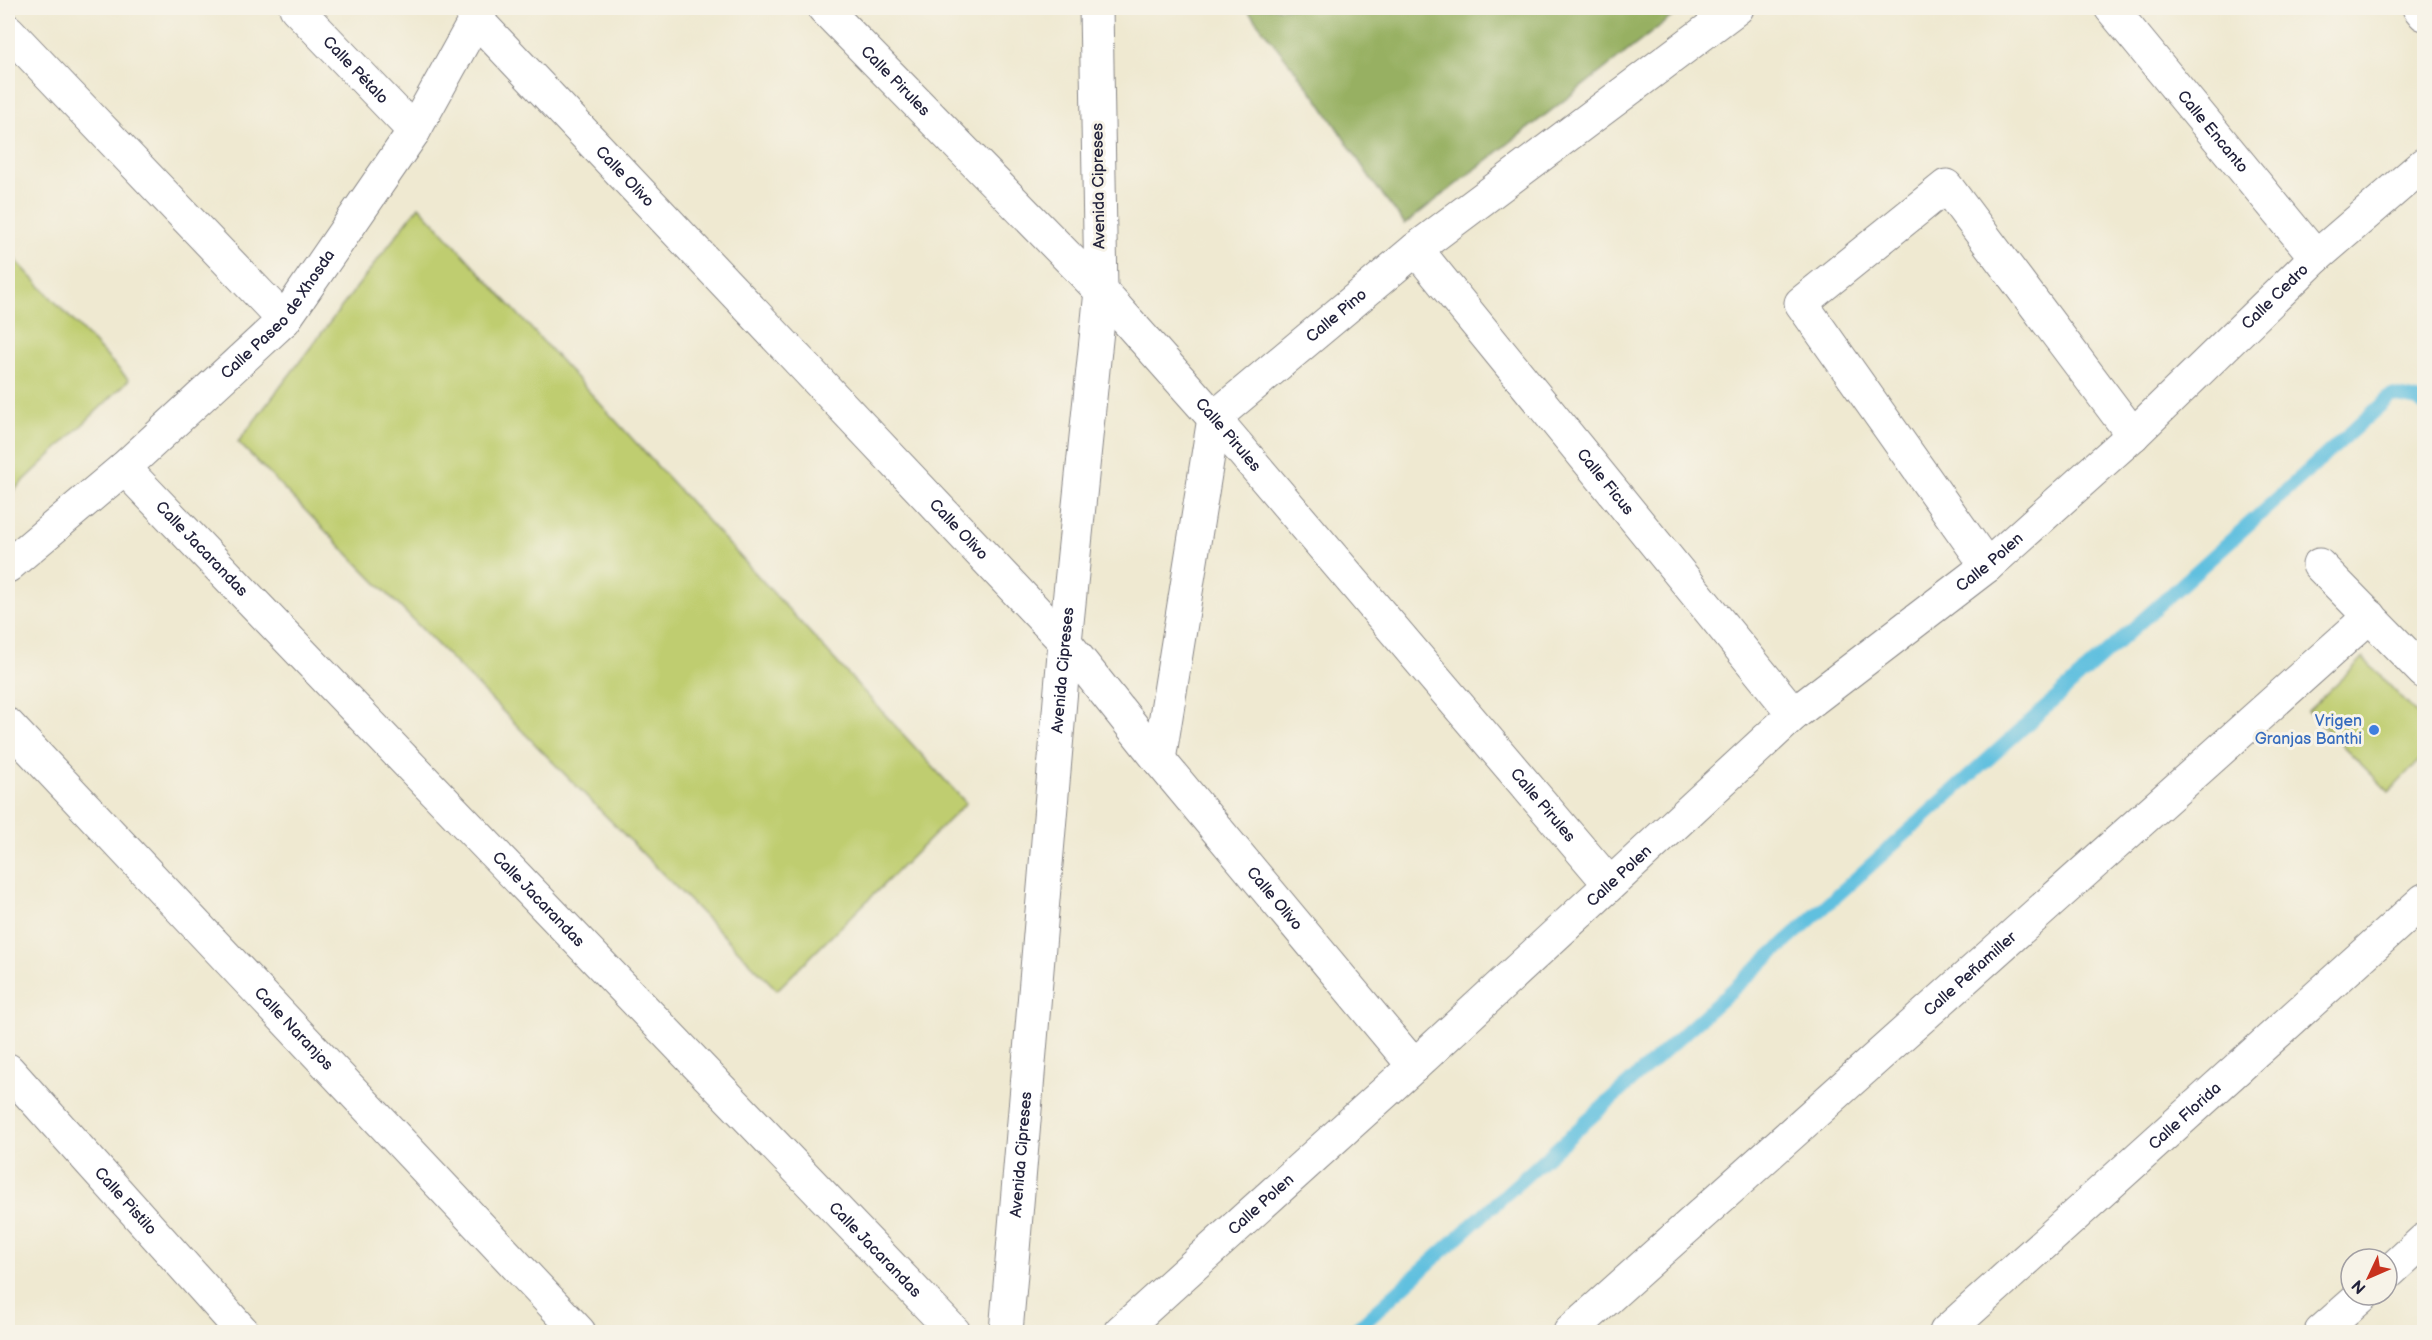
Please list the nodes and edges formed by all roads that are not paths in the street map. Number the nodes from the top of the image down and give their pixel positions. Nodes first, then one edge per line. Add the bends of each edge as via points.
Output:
1 (296, 8) edge
2 (1096, 8) edge
3 (1737, 8) edge
4 (2111, 8) edge
5 (2419, 8) edge
6 (830, 9) edge
7 (478, 13) edge
8 (2424, 15) edge
9 (8, 31) edge
10 (414, 131) junction
11 (2424, 164) edge
12 (1416, 249) junction
13 (2316, 256) junction
14 (1101, 291) junction
15 (284, 320) junction
16 (1214, 418) junction
17 (2133, 435) junction
18 (124, 468) junction
19 (2319, 565) dead end
20 (8, 566) edge
21 (1987, 566) junction
22 (2370, 616) junction
23 (1065, 642) junction
24 (2424, 672) edge
25 (1794, 714) junction
26 (8, 725) edge
27 (1159, 760) junction
28 (1610, 884) junction
29 (2424, 900) edge
30 (1414, 1066) junction
31 (8, 1070) edge
32 (2424, 1240) edge
33 (2399, 1263) edge
34 (2349, 1307) edge
35 (243, 1332) edge
36 (579, 1332) edge
37 (954, 1332) edge
38 (1006, 1332) edge
39 (1120, 1332) edge
40 (1570, 1332) edge
41 (1946, 1332) edge
42 (2321, 1332) edge

1 - 10 street, Calle Pétalo
2 - 14 street, Avenida Cipreses
3 - 12 street, Calle Pino
4 - 13 street, Calle Encanto
5 - 8 street
6 - 14 street, Calle Pirules
7 - 10 street, Calle Paseo de Xhosda
7 - 23 street, Calle Olivo
9 - 15 street
10 - 15 street, Calle Paseo de Xhosda
11 - 13 street, Calle Cedro
12 - 16 street, Calle Pino
12 - 25 street, Calle Ficus
13 - 17 street, Calle Cedro
14 - 16 street, Calle Pirules
14 - 23 street, Avenida Cipreses
15 - 18 street, Calle Paseo de Xhosda
16 - 27 street
16 - 28 street, Calle Pirules
17 - 21 street, Calle Polen
17 - 21 street via 1946,186 1802,303
18 - 20 street, Calle Paseo de Xhosda
18 - 37 street, Calle Jacarandas
19 - 22 street
21 - 25 street, Calle Polen
22 - 24 street
22 - 40 street, Calle Peñamiller
23 - 27 street, Calle Olivo
23 - 38 street, Avenida Cipreses
25 - 28 street, Calle Polen
26 - 36 street, Calle Naranjos
27 - 30 street, Calle Olivo
28 - 30 street, Calle Polen
29 - 41 street, Calle Florida
30 - 39 street, Calle Polen
31 - 35 street, Calle Pistilo
32 - 33 street
34 - 42 street

